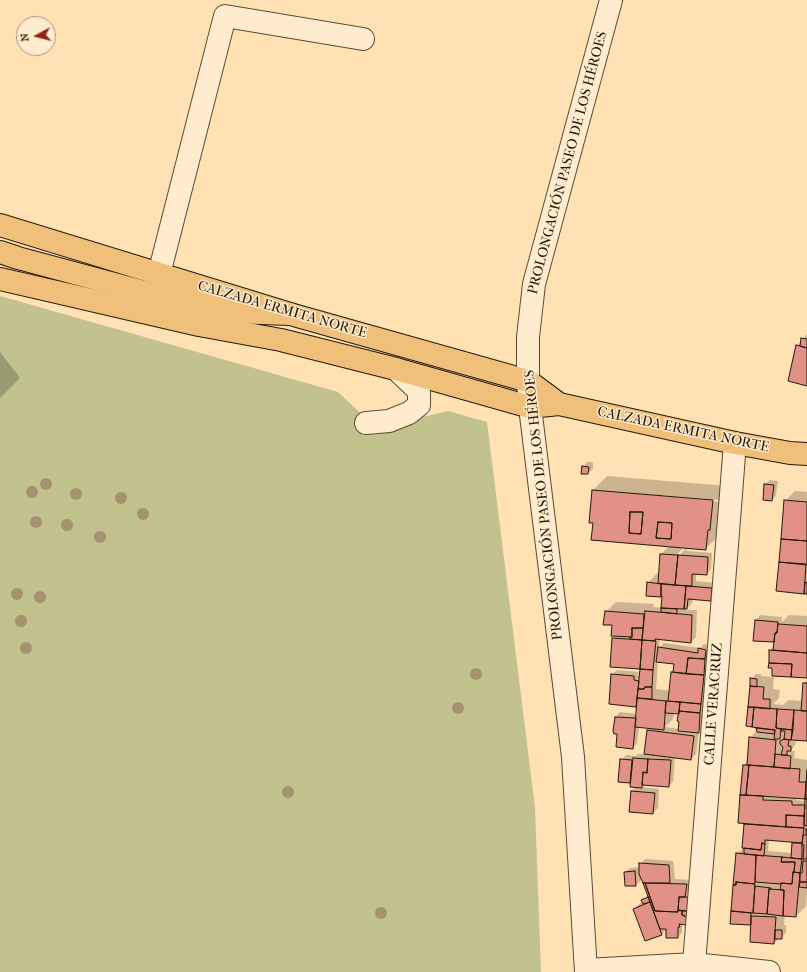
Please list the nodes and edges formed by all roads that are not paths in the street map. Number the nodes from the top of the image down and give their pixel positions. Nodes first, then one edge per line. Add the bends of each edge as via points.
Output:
1 (611, 0) edge
2 (363, 39) dead end
3 (0, 225) edge
4 (0, 252) edge
5 (159, 274) junction
6 (0, 279) edge
7 (290, 314) junction
8 (396, 368) junction
9 (528, 381) junction
10 (559, 404) junction
11 (530, 407) junction
12 (366, 424) dead end
13 (735, 443) junction
14 (807, 454) edge
15 (694, 964) junction
16 (586, 971) edge
17 (769, 972) edge

1 - 9 street, PROLONGACIÓN PASEO DE LOS HÉROES via 534,284 528,338
2 - 5 street via 225,16
3 - 5 main road, CALZADA ERMITA NORTE
4 - 7 main road via 152,294 232,312
5 - 7 main road, CALZADA ERMITA NORTE
6 - 8 main road, CALZADA ERMITA NORTE via 199,325 281,340
7 - 9 main road, CALZADA ERMITA NORTE
8 - 11 main road, CALZADA ERMITA NORTE
8 - 12 street via 419,391 419,404 409,413 389,421
9 - 10 main road, CALZADA ERMITA NORTE
9 - 11 street, PROLONGACIÓN PASEO DE LOS HÉROES
10 - 11 main road, CALZADA ERMITA NORTE
10 - 13 main road, CALZADA ERMITA NORTE
11 - 16 street, PROLONGACIÓN PASEO DE LOS HÉROES via 573,757
13 - 14 main road, CALZADA ERMITA NORTE
13 - 15 street, CALLE VERACRUZ
15 - 16 street
15 - 17 street

